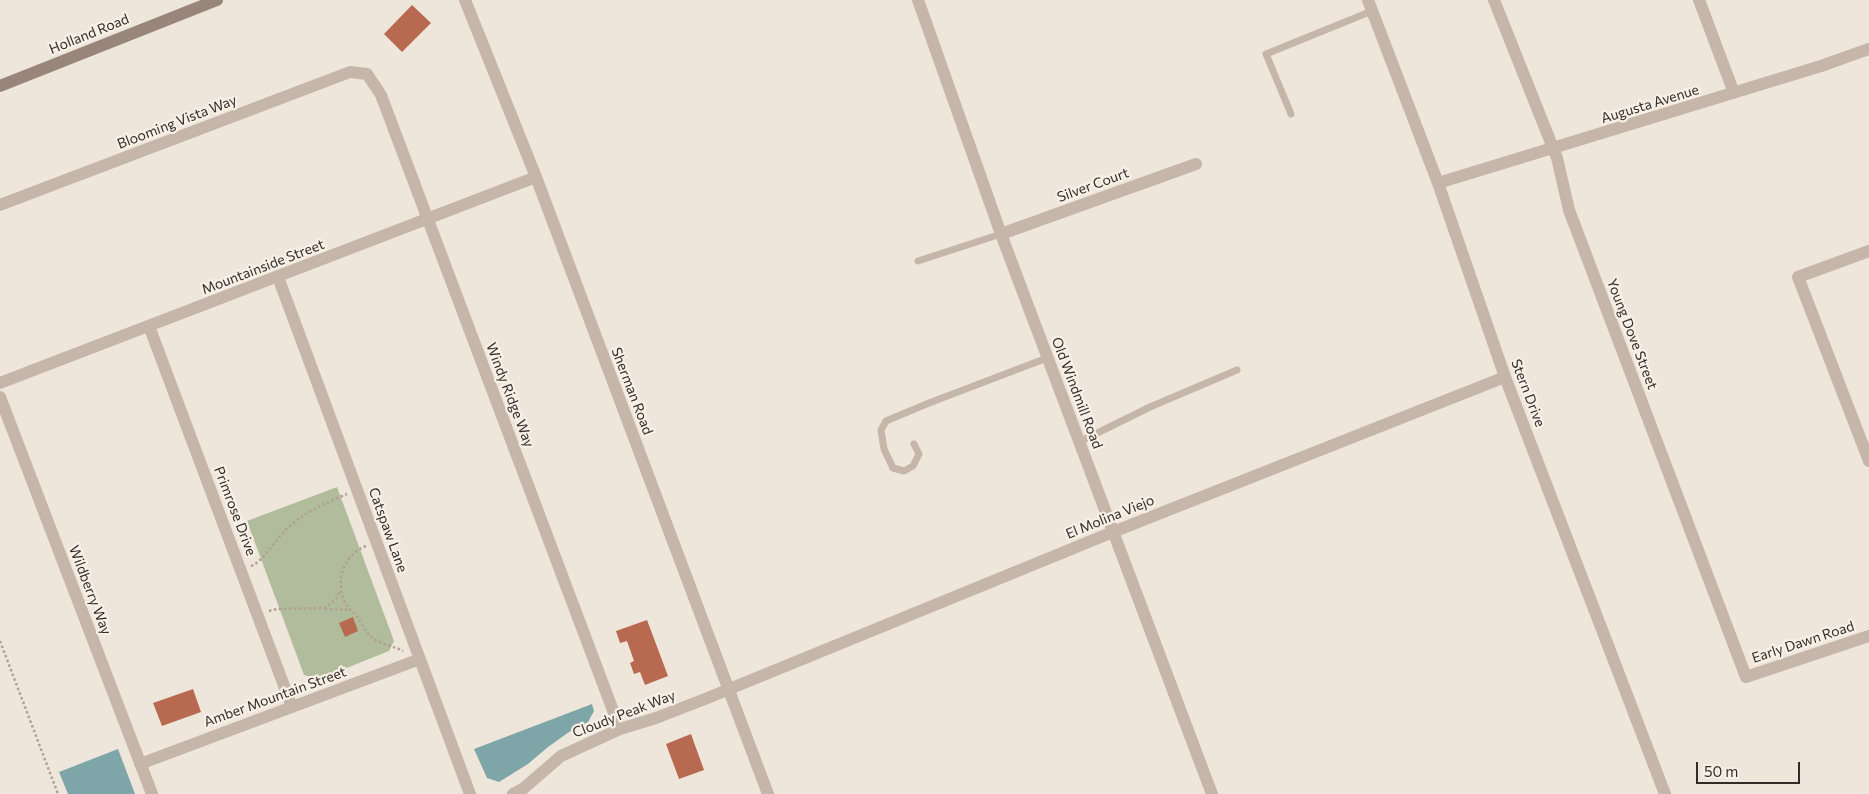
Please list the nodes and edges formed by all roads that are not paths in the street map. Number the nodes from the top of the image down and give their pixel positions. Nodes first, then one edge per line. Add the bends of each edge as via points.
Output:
1 (217, 0) edge
2 (465, 0) edge
3 (918, 0) edge
4 (1494, 0) edge
5 (1699, 0) edge
6 (1370, 6) edge
7 (1869, 49) edge
8 (367, 74) joint
9 (0, 86) edge
10 (1734, 93) junction
11 (1291, 114) dead end
12 (1553, 149) junction
13 (1196, 164) dead end
14 (536, 177) junction
15 (1438, 183) junction
16 (0, 206) edge
17 (429, 219) junction
18 (1001, 234) junction
19 (1869, 251) edge
20 (918, 260) dead end
21 (278, 277) junction
22 (149, 326) junction
23 (1047, 358) junction
24 (1236, 370) dead end
25 (1505, 377) junction
26 (0, 383) edge
27 (0, 397) edge
28 (1079, 442) junction
29 (914, 444) dead end
30 (1869, 461) edge
31 (1113, 532) junction
32 (1869, 636) edge
33 (420, 659) junction
34 (1746, 677) joint
35 (728, 689) junction
36 (292, 707) junction
37 (620, 729) junction
38 (140, 764) junction
39 (152, 794) edge
40 (470, 794) edge
41 (513, 794) edge
42 (768, 794) edge
43 (1212, 794) edge
44 (1665, 794) edge

1 - 9 main road, Holland Road
2 - 14 street, Sherman Road
3 - 18 street, Old Windmill Road
4 - 12 street, Young Dove Street
5 - 10 street
6 - 11 lane via 1266,54
6 - 15 street, Stern Drive
7 - 10 street, Augusta Avenue
8 - 16 street, Blooming Vista Way via 350,72
8 - 17 street, Windy Ridge Way via 381,95
10 - 12 street, Augusta Avenue
12 - 15 street, Augusta Avenue
12 - 34 street, Young Dove Street via 1569,210
13 - 18 street, Silver Court
14 - 17 street, Mountainside Street
14 - 35 street, Sherman Road
15 - 25 street, Stern Drive
17 - 21 street, Mountainside Street
17 - 37 street, Windy Ridge Way
18 - 20 lane
18 - 23 street, Old Windmill Road
19 - 30 street via 1798,277
21 - 22 street, Mountainside Street
21 - 33 street, Catspaw Lane
22 - 26 street, Mountainside Street
22 - 36 street, Primrose Drive
23 - 28 street, Old Windmill Road
23 - 29 lane via 886,421 881,430 884,449 893,468 904,471 913,466 919,454
24 - 28 lane
25 - 31 street, El Molina Viejo
25 - 44 street, Stern Drive
27 - 38 street, Wildberry Way
28 - 31 street, Old Windmill Road
31 - 35 street, El Molina Viejo
31 - 43 street, Old Windmill Road
32 - 34 street, Early Dawn Road
33 - 36 street, Amber Mountain Street
33 - 40 street, Catspaw Lane
35 - 37 street, Cloudy Peak Way
35 - 42 street, Sherman Road
36 - 38 street, Amber Mountain Street
37 - 41 street, Cloudy Peak Way via 561,756
38 - 39 street, Wildberry Way

